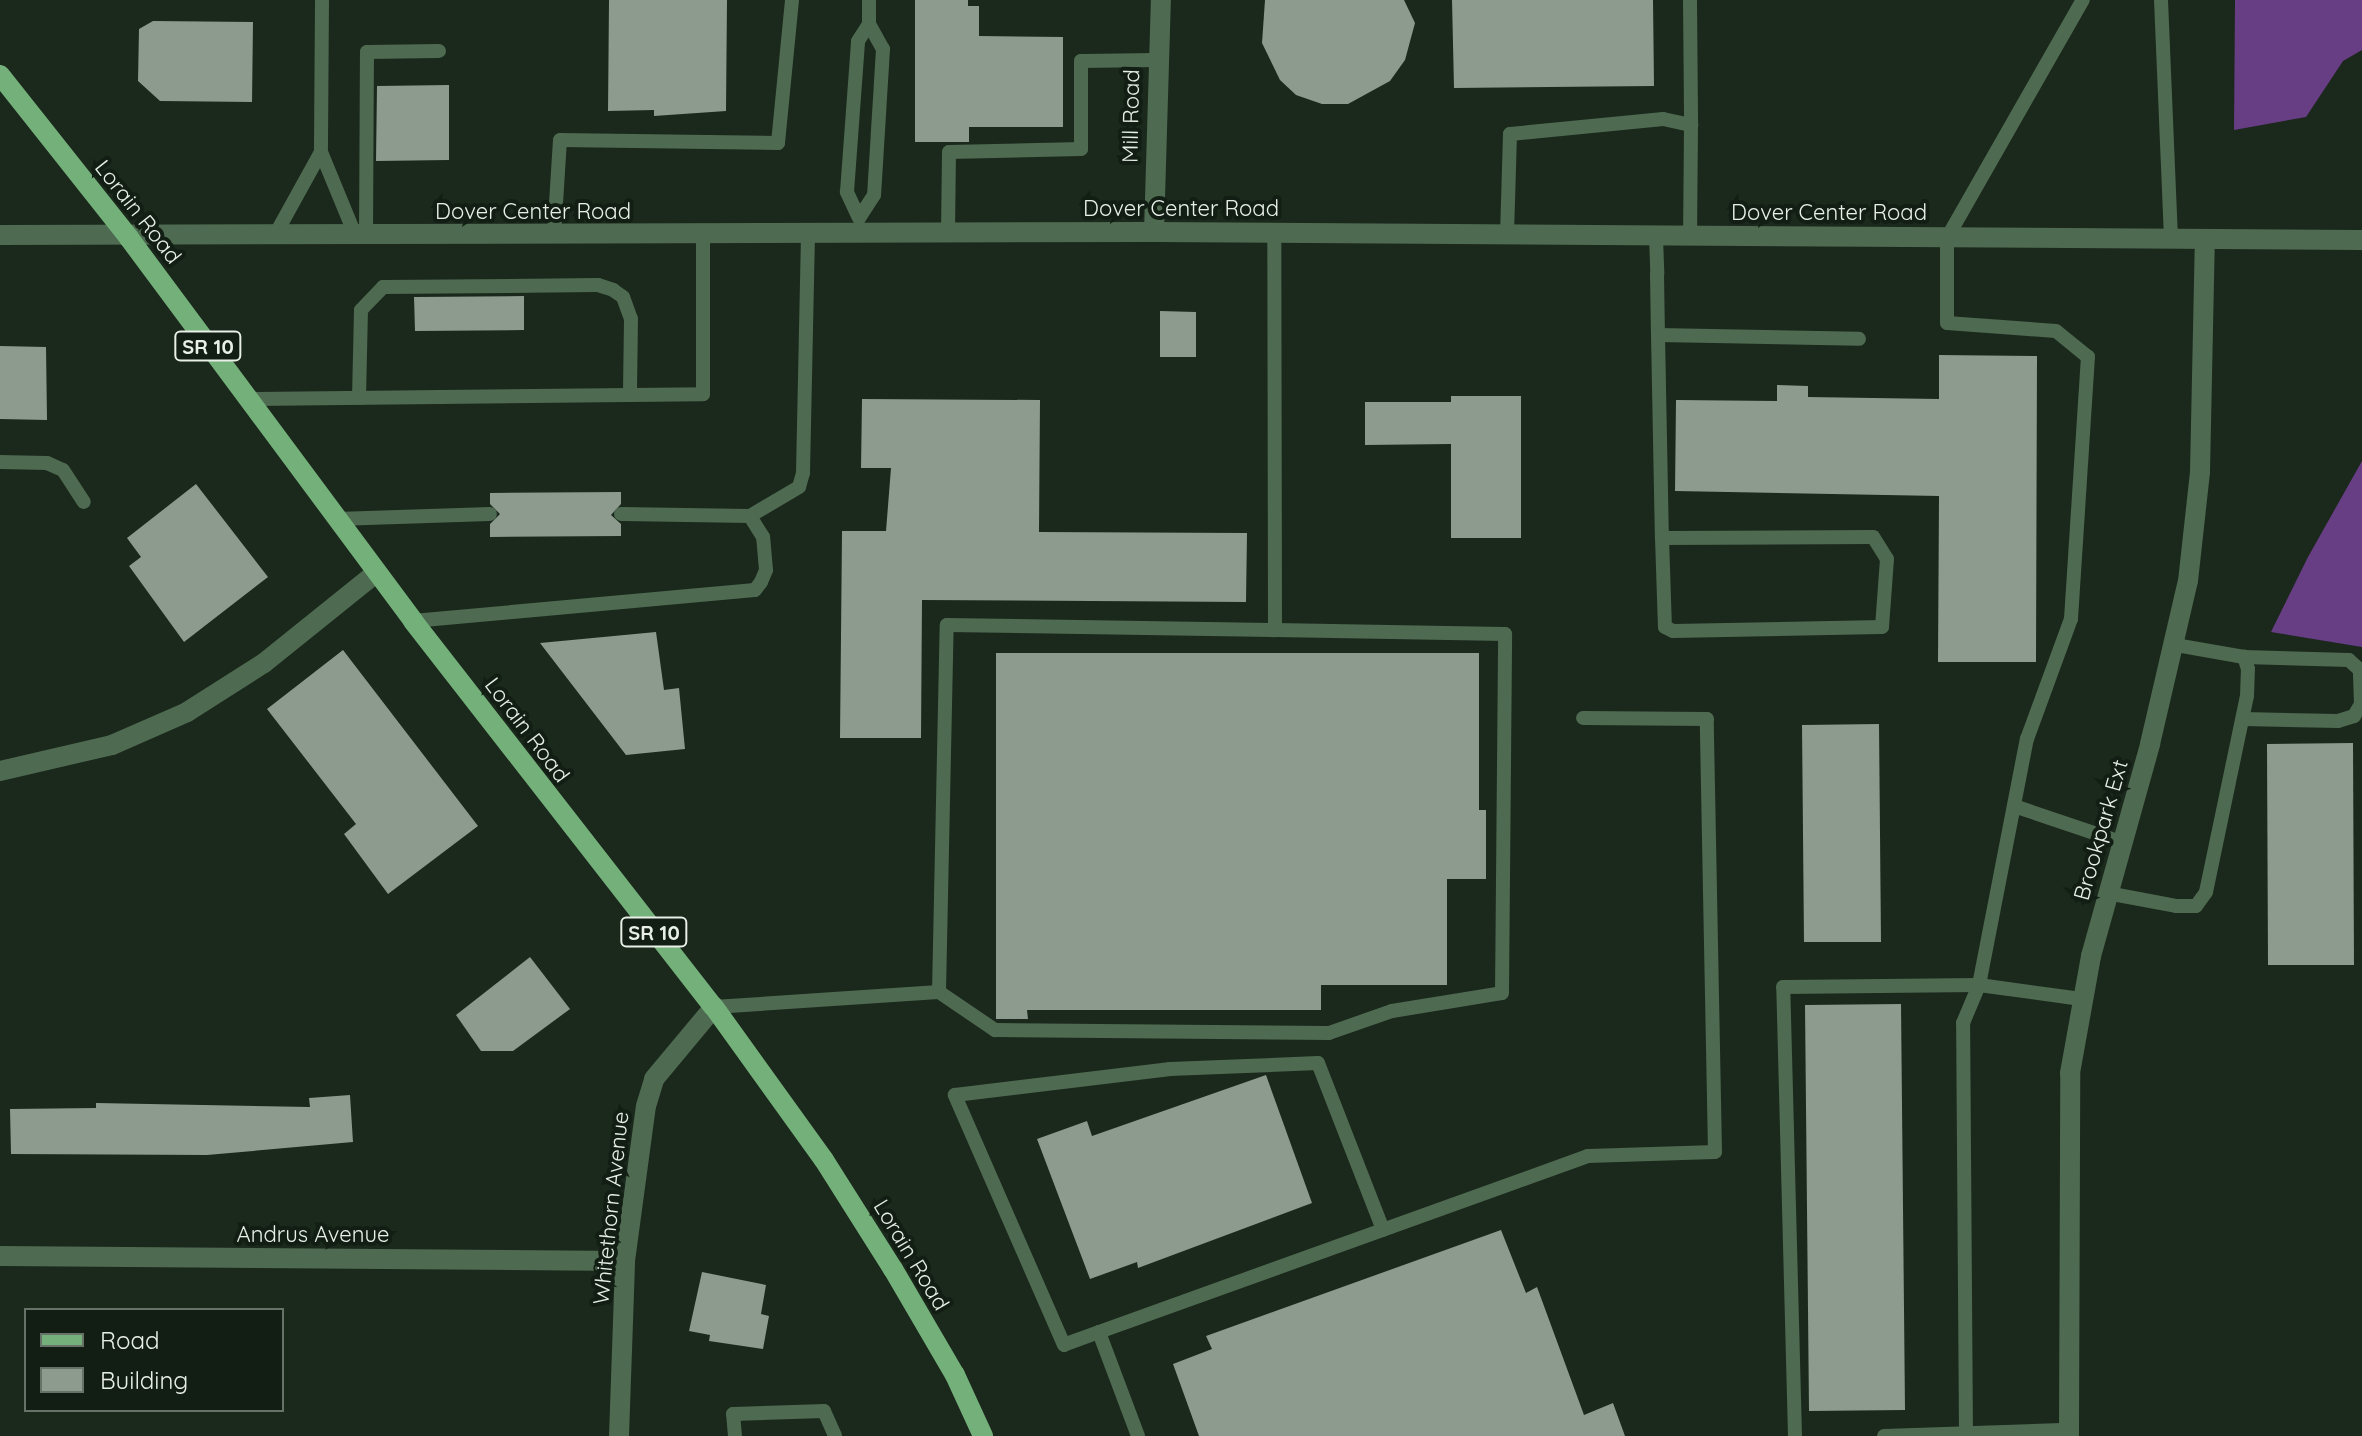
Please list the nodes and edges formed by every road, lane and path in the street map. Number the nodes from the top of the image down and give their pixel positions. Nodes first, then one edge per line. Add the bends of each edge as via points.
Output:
1 (322, 0) edge
2 (792, 0) edge
3 (869, 0) edge
4 (1161, 0) edge
5 (1690, 0) edge
6 (2083, 0) edge
7 (2161, 0) edge
8 (869, 24) junction
9 (439, 51) dead end
10 (1156, 60) junction
11 (0, 75) edge
12 (1691, 125) junction
13 (321, 152) junction
14 (858, 226) junction
15 (1154, 232) junction
16 (948, 233) junction
17 (1274, 233) junction
18 (808, 234) junction
19 (0, 235) edge
20 (554, 235) junction
21 (703, 235) junction
22 (1507, 235) junction
23 (1656, 236) junction
24 (1690, 236) junction
25 (274, 237) junction
26 (361, 237) junction
27 (129, 238) junction
28 (1947, 238) junction
29 (2171, 240) junction
30 (2205, 240) junction
31 (2362, 240) edge
32 (1658, 335) junction
33 (1859, 339) dead end
34 (630, 395) junction
35 (359, 398) junction
36 (248, 399) junction
37 (0, 462) edge
38 (84, 502) dead end
39 (490, 514) dead end
40 (621, 514) dead end
41 (750, 516) junction
42 (337, 519) junction
43 (1662, 538) junction
44 (376, 573) junction
45 (413, 621) junction
46 (1275, 630) junction
47 (2175, 645) junction
48 (2244, 657) junction
49 (1583, 718) dead end
50 (2243, 719) junction
51 (0, 771) edge
52 (2014, 806) junction
53 (2121, 842) junction
54 (2107, 893) junction
55 (1979, 985) junction
56 (939, 992) junction
57 (2081, 999) junction
58 (714, 1007) junction
59 (1383, 1230) junction
60 (0, 1256) edge
61 (625, 1261) junction
62 (1099, 1332) junction
63 (2069, 1433) edge
64 (1966, 1434) edge
65 (619, 1436) edge
66 (735, 1436) edge
67 (835, 1436) edge
68 (983, 1436) edge
69 (1138, 1436) edge
70 (1795, 1436) edge
71 (1884, 1436) edge

1 - 13 lane
2 - 20 lane via 778,143 560,140
3 - 8 lane
4 - 10 street, Mill Road
5 - 12 lane
6 - 28 lane
7 - 29 lane
8 - 14 lane via 858,41 847,192
8 - 14 lane via 883,49 874,195
9 - 26 lane via 367,52
10 - 15 street, Mill Road
10 - 16 lane via 1081,61 1081,149 949,152
11 - 27 main road, Lorain Road / SR 10
12 - 22 lane via 1663,119 1510,134
12 - 24 lane
13 - 25 lane
13 - 26 lane
14 - 16 street, Dover Center Road
14 - 18 street, Dover Center Road
15 - 16 street, Dover Center Road
15 - 17 street, Dover Center Road
17 - 22 street, Dover Center Road
17 - 46 lane
18 - 21 street, Dover Center Road
18 - 41 lane via 803,473 799,487
19 - 27 street, Dover Center Road
20 - 21 street, Dover Center Road
20 - 26 street, Dover Center Road
21 - 34 lane via 703,394
22 - 23 street, Dover Center Road
23 - 24 street, Dover Center Road
23 - 32 lane
24 - 28 street, Dover Center Road
25 - 26 street, Dover Center Road
25 - 27 street, Dover Center Road
27 - 36 main road, Lorain Road / SR 10
28 - 29 street, Dover Center Road
28 - 52 lane via 1947,323 2056,331 2088,357 2071,619 2027,739
29 - 30 street, Dover Center Road
30 - 31 street, Dover Center Road
30 - 47 street, Brookpark Ext via 2200,472
32 - 33 lane
32 - 43 lane
34 - 35 lane
34 - 35 lane via 631,319 623,297 613,290 598,285 383,287 361,310
35 - 36 lane
36 - 42 main road, Lorain Road / SR 10
37 - 38 lane via 47,463 63,470
39 - 42 lane
40 - 41 lane
41 - 45 lane via 759,525 766,554 766,570 755,590
42 - 44 main road, Lorain Road / SR 10
43 - 43 lane via 1665,627 1673,631 1882,627 1887,559 1873,537
44 - 45 main road, Lorain Road / SR 10
44 - 51 street via 264,663 187,712 112,745
45 - 58 main road, Lorain Road / SR 10
46 - 56 lane via 947,625
46 - 56 lane via 1505,634 1502,993 1392,1011 1329,1033 995,1030
47 - 48 lane
47 - 53 street, Brookpark Ext
48 - 50 lane via 2248,683
48 - 50 lane via 2349,660 2360,670 2361,704 2354,716 2338,721
49 - 59 lane via 1707,719 1715,1152 1588,1156
50 - 54 lane via 2206,892 2196,906
52 - 53 lane
52 - 55 lane
53 - 54 street, Brookpark Ext
54 - 57 street, Brookpark Ext
55 - 57 lane
55 - 64 lane via 1963,1023
55 - 70 lane via 1783,987
56 - 58 lane
57 - 63 street, Brookpark Ext via 2068,1126
58 - 61 street, Whitethorn Avenue via 654,1079 643,1121
58 - 68 main road, Lorain Road / SR 10 via 824,1160 893,1269 955,1375
59 - 62 lane
59 - 62 lane via 1318,1063 1170,1069 955,1095 1064,1345
60 - 61 street, Andrus Avenue
61 - 65 street, Whitethorn Avenue
62 - 69 lane
63 - 64 lane
64 - 71 lane
66 - 67 lane via 733,1414 824,1411

